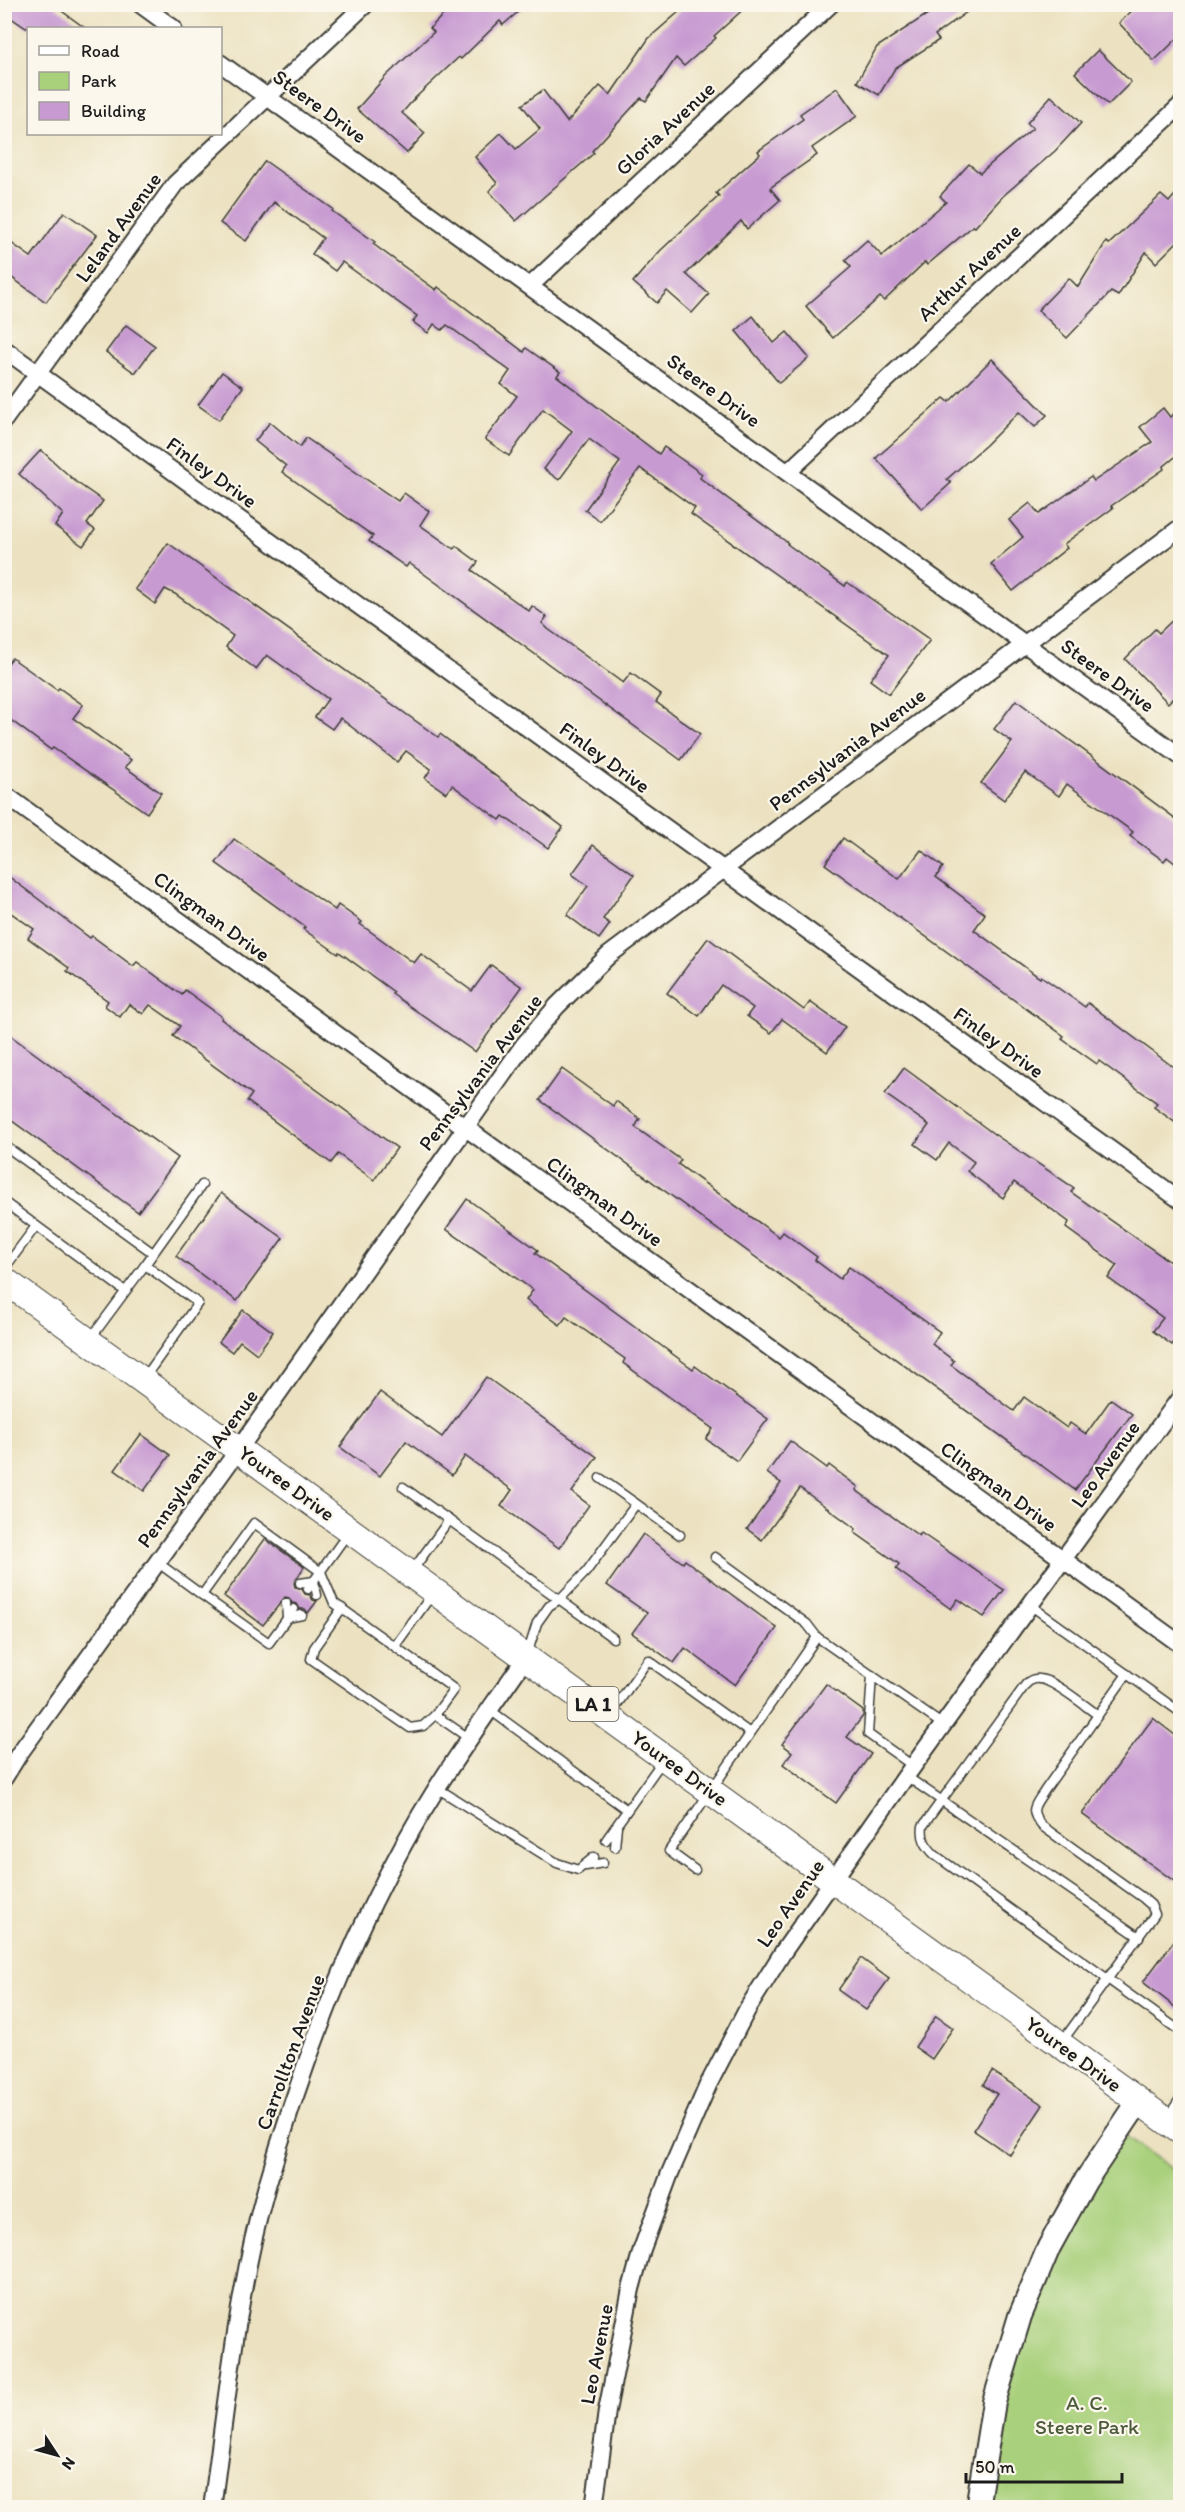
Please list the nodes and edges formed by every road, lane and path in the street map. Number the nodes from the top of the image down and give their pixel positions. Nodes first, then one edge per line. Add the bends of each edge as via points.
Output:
1 (140, 4) edge
2 (366, 4) edge
3 (831, 4) edge
4 (172, 27) edge
5 (222, 64) edge
6 (268, 97) junction
7 (1180, 106) edge
8 (530, 286) junction
9 (4, 349) edge
10 (38, 374) junction
11 (4, 420) edge
12 (789, 471) junction
13 (1180, 528) edge
14 (1027, 644) junction
15 (1180, 756) edge
16 (4, 794) edge
17 (723, 870) junction
18 (465, 1128) junction
19 (4, 1145) edge
20 (202, 1185) dead end
21 (1180, 1200) edge
22 (4, 1202) edge
23 (36, 1226) junction
24 (153, 1253) junction
25 (145, 1265) junction
26 (4, 1269) edge
27 (4, 1280) edge
28 (125, 1291) junction
29 (89, 1341) junction
30 (143, 1380) junction
31 (1180, 1398) edge
32 (239, 1449) junction
33 (600, 1478) dead end
34 (403, 1487) dead end
35 (636, 1504) junction
36 (449, 1520) junction
37 (351, 1530) junction
38 (680, 1535) dead end
39 (715, 1557) dead end
40 (1063, 1560) junction
41 (157, 1562) junction
42 (321, 1572) junction
43 (411, 1573) junction
44 (300, 1583) dead end
45 (311, 1585) junction
46 (435, 1590) junction
47 (202, 1595) junction
48 (317, 1595) dead end
49 (560, 1599) junction
50 (286, 1603) dead end
51 (1030, 1605) junction
52 (342, 1608) junction
53 (294, 1609) dead end
54 (302, 1615) dead end
55 (287, 1618) junction
56 (817, 1637) junction
57 (613, 1638) dead end
58 (1180, 1644) edge
59 (395, 1646) junction
60 (527, 1656) junction
61 (1127, 1674) junction
62 (872, 1675) junction
63 (490, 1710) junction
64 (1180, 1712) edge
65 (435, 1715) junction
66 (1098, 1715) junction
67 (609, 1716) junction
68 (943, 1725) junction
69 (750, 1733) junction
70 (470, 1739) junction
71 (665, 1757) junction
72 (909, 1771) junction
73 (4, 1778) edge
74 (437, 1788) junction
75 (710, 1790) junction
76 (942, 1800) junction
77 (627, 1810) junction
78 (617, 1825) junction
79 (606, 1840) dead end
80 (615, 1847) dead end
81 (594, 1857) dead end
82 (603, 1863) dead end
83 (586, 1866) junction
84 (695, 1870) dead end
85 (834, 1880) junction
86 (1139, 1937) junction
87 (1108, 1979) junction
88 (1180, 2031) edge
89 (1060, 2044) junction
90 (1180, 2099) edge
91 (1139, 2101) junction
92 (1173, 2126) edge
93 (212, 2508) edge
94 (594, 2508) edge
95 (977, 2508) edge

1 - 4 street
2 - 6 street, Leland Avenue
3 - 8 street, Gloria Avenue
5 - 6 street, Steere Drive
6 - 8 street, Steere Drive
6 - 10 street, Leland Avenue via 176,184
7 - 12 street, Arthur Avenue
8 - 12 street, Steere Drive
9 - 10 street, Finley Drive
10 - 11 street, Leland Avenue
10 - 17 street, Finley Drive
12 - 14 street, Steere Drive
13 - 14 street, Pennsylvania Avenue
14 - 15 street, Steere Drive
14 - 17 street, Pennsylvania Avenue
16 - 18 street, Clingman Drive
17 - 18 street, Pennsylvania Avenue via 586,976 523,1046
17 - 21 street, Finley Drive
18 - 32 street, Pennsylvania Avenue
18 - 40 street, Clingman Drive
19 - 24 lane
20 - 24 lane
22 - 23 lane
23 - 26 lane
23 - 28 lane
24 - 25 lane
25 - 28 lane
25 - 30 lane via 198,1304
27 - 29 main road, Youree Drive / LA 1
28 - 29 lane
29 - 30 main road, Youree Drive / LA 1
30 - 32 main road, Youree Drive / LA 1
31 - 40 street, Leo Avenue
32 - 37 main road, Youree Drive / LA 1
32 - 41 street, Pennsylvania Avenue
33 - 35 lane
34 - 36 lane
35 - 38 lane
35 - 49 lane
36 - 43 lane
36 - 49 lane
37 - 42 lane
37 - 43 main road, Youree Drive / LA 1
39 - 56 lane via 807,1624
40 - 51 street, Leo Avenue
40 - 58 street, Clingman Drive
41 - 47 lane
41 - 73 street, Pennsylvania Avenue
42 - 45 lane
42 - 47 lane via 254,1523
42 - 52 lane via 334,1603
43 - 46 main road, Youree Drive / LA 1
44 - 45 lane
45 - 48 lane
46 - 59 lane
46 - 60 main road, Youree Drive / LA 1
47 - 55 lane via 269,1643
49 - 57 lane
49 - 60 lane via 549,1606 537,1623
50 - 55 lane
51 - 61 lane
51 - 68 street, Leo Avenue
52 - 59 lane
52 - 65 lane via 310,1659 410,1728 423,1726
53 - 55 lane
54 - 55 lane
56 - 62 lane
56 - 69 lane
59 - 65 lane via 454,1689
60 - 63 street, Carrollton Avenue
60 - 67 main road, Youree Drive / LA 1
61 - 64 lane
61 - 66 lane
62 - 68 lane
62 - 72 lane via 868,1734
63 - 70 street, Carrollton Avenue
63 - 77 lane
65 - 70 lane
66 - 76 lane via 1051,1683 1032,1679
66 - 86 lane via 1033,1808 1034,1816 1042,1826 1151,1905 1155,1914
67 - 69 lane via 648,1660
67 - 71 main road, Youree Drive / LA 1
68 - 72 street, Leo Avenue
69 - 75 lane
70 - 74 street, Carrollton Avenue
71 - 75 main road, Youree Drive / LA 1
71 - 77 lane
72 - 76 lane
72 - 85 street, Leo Avenue
74 - 83 lane via 557,1863 578,1870
74 - 93 street, Carrollton Avenue via 356,1939 298,2086 252,2247
75 - 84 lane via 669,1851
75 - 85 main road, Youree Drive / LA 1
76 - 86 lane
76 - 87 lane via 923,1826 926,1846
77 - 78 lane
78 - 79 lane
78 - 80 lane
81 - 83 lane
82 - 83 lane
85 - 89 main road, Youree Drive / LA 1
85 - 94 street, Leo Avenue via 748,2008 708,2085 670,2173 631,2289 607,2411
86 - 87 lane
87 - 88 lane
87 - 89 lane
89 - 91 main road, Youree Drive / LA 1
90 - 92 lane
91 - 92 main road, Youree Drive / LA 1
91 - 95 street via 1086,2180 1049,2247 1020,2316 994,2402

